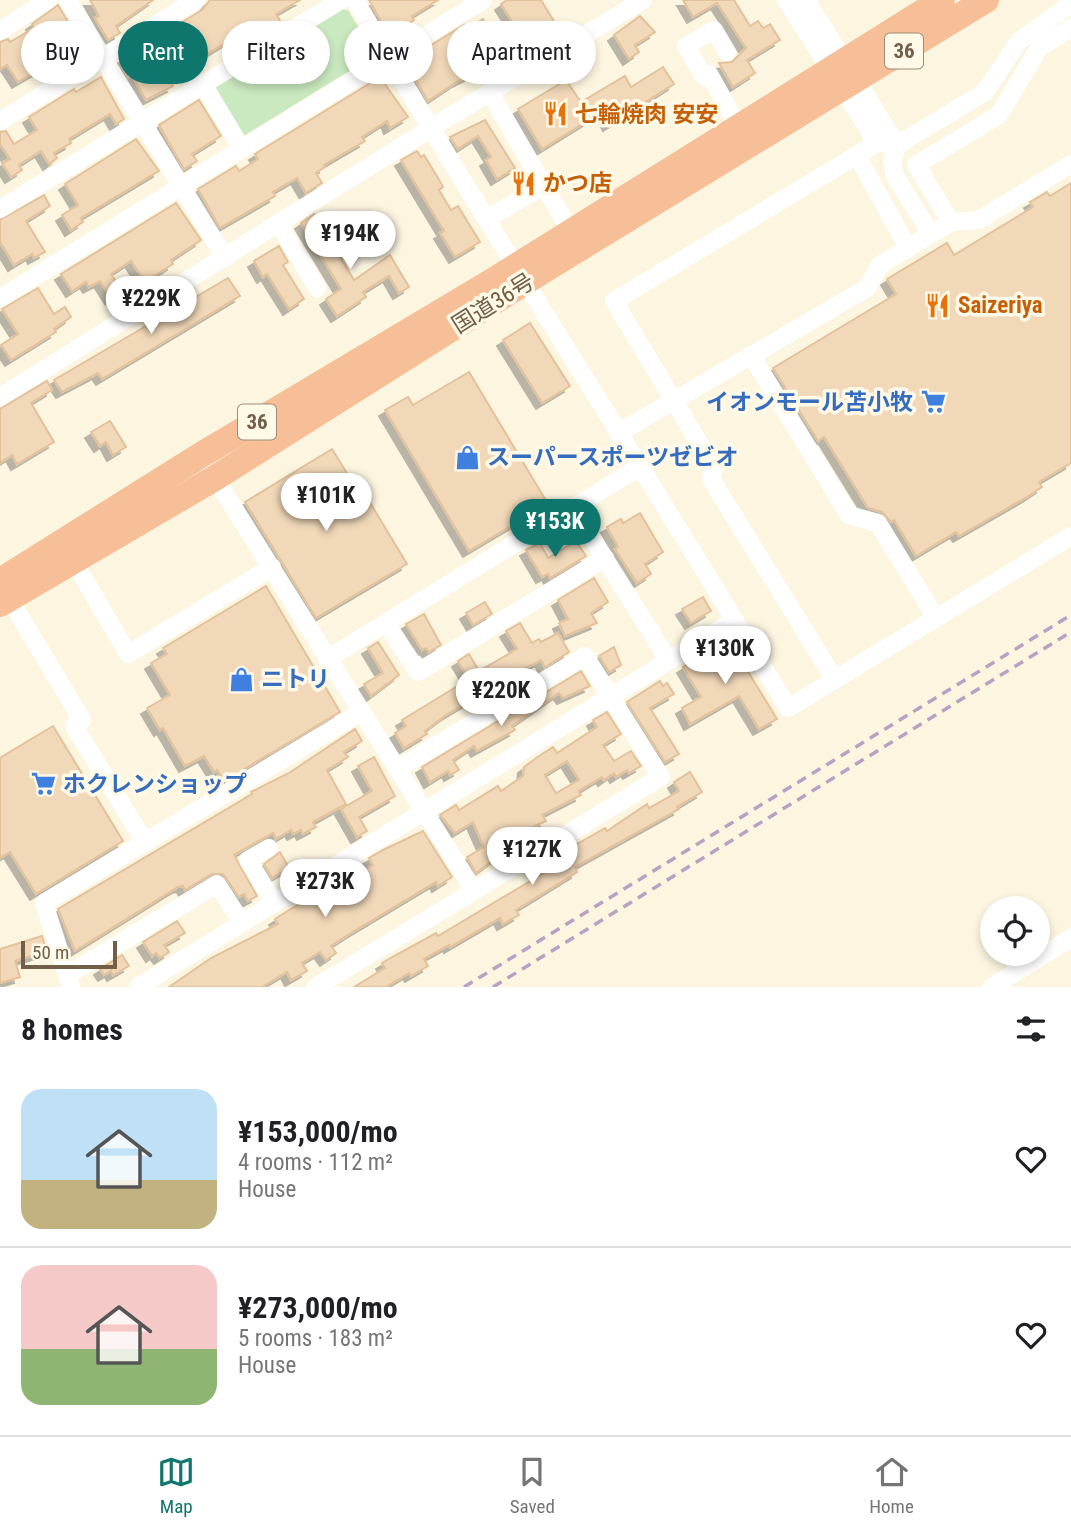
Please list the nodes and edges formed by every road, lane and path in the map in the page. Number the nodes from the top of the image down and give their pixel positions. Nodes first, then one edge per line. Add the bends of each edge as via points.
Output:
1 (48, 0) edge
2 (68, 0) edge
3 (196, 0) edge
4 (341, 0) edge
5 (355, 0) edge
6 (483, 0) edge
7 (643, 0) edge
8 (786, 0) edge
9 (806, 0) edge
10 (942, 0) edge
11 (986, 0) edge
12 (1071, 4) edge
13 (81, 21) edge
14 (367, 21) edge
15 (1071, 28) edge
16 (0, 30) edge
17 (433, 31) edge
18 (727, 52) dead end
19 (104, 57) edge
20 (104, 60) edge
21 (843, 75) junction
22 (208, 81) edge
23 (60, 84) edge
24 (203, 84) joint
25 (346, 84) edge
26 (404, 84) edge
27 (490, 93) junction
28 (143, 120) junction
29 (0, 121) edge
30 (739, 127) junction
31 (431, 128) junction
32 (877, 143) junction
33 (897, 145) junction
34 (242, 149) junction
35 (857, 155) junction
36 (1071, 164) edge
37 (183, 186) junction
38 (544, 186) junction
39 (0, 209) edge
40 (486, 219) junction
41 (951, 222) junction
42 (279, 224) junction
43 (570, 232) junction
44 (931, 233) junction
45 (908, 248) junction
46 (225, 258) junction
47 (520, 275) junction
48 (317, 288) dead end
49 (0, 298) edge
50 (751, 355) junction
51 (3, 389) edge
52 (673, 401) junction
53 (620, 432) junction
54 (201, 455) junction
55 (641, 466) junction
56 (215, 478) junction
57 (573, 508) junction
58 (1071, 536) edge
59 (605, 558) junction
60 (73, 560) junction
61 (272, 567) junction
62 (2, 592) edge
63 (936, 618) junction
64 (735, 620) junction
65 (386, 623) junction
66 (327, 659) junction
67 (669, 661) junction
68 (835, 680) junction
69 (611, 696) junction
70 (361, 712) junction
71 (397, 769) junction
72 (423, 812) junction
73 (145, 842) junction
74 (269, 848) dead end
75 (473, 889) junction
76 (274, 903) junction
77 (242, 923) junction
78 (1071, 937) edge
79 (69, 981) edge
80 (138, 987) edge
81 (316, 987) edge
82 (992, 987) edge

1 - 16 street
2 - 13 street
3 - 19 street
4 - 22 street
5 - 14 street
6 - 17 street
7 - 27 street
8 - 21 street
9 - 21 street
10 - 21 highway, 国道36号 / 36
11 - 21 highway, 国道36号 / 36
12 - 33 street via 1019,41 985,92
15 - 41 street via 1039,48 999,116 916,165
18 - 30 street via 714,30 686,46 704,77 709,74
20 - 28 street
21 - 30 highway, 国道36号 / 36
21 - 32 street
21 - 33 street
21 - 47 highway, 国道36号 / 36
23 - 29 street
24 - 28 street
24 - 34 street
25 - 34 street
26 - 31 street
27 - 31 street
27 - 38 street
28 - 37 street
28 - 39 street
30 - 43 highway, 国道36号 / 36
31 - 40 street
31 - 42 street
32 - 33 street
32 - 35 street
33 - 44 street via 892,162 895,176
34 - 37 street
35 - 45 street
35 - 52 street via 614,301
36 - 41 street via 979,220
37 - 46 street
37 - 49 street
38 - 40 street
38 - 43 street
40 - 47 street
41 - 44 street
42 - 46 street
42 - 48 street
43 - 47 highway, 国道36号 / 36
44 - 45 street
45 - 50 street via 880,265 867,288
46 - 51 street
47 - 53 street
47 - 54 highway, 国道36号 / 36
47 - 56 highway, 国道36号 / 36
50 - 52 street
50 - 63 street via 849,515 878,523
52 - 53 street
52 - 68 street via 714,468 711,479
53 - 55 street
54 - 56 street
54 - 62 highway, 国道36号 / 36
55 - 57 street
55 - 64 street
56 - 60 highway, 国道36号 / 36
56 - 61 street
57 - 59 street
57 - 65 street
58 - 63 street
59 - 65 street via 418,672
59 - 67 street
60 - 61 street via 128,654
60 - 62 highway, 国道36号 / 36
61 - 66 street
62 - 73 street via 82,720 74,726
63 - 68 street
64 - 67 street
64 - 68 street via 788,708
65 - 66 street
66 - 70 street
67 - 69 street
69 - 71 street via 585,656
69 - 72 street
69 - 75 street via 661,777
70 - 71 street
70 - 73 street
71 - 72 street
72 - 75 street
72 - 76 street
73 - 79 street via 44,903
74 - 76 street via 248,860
75 - 81 street
76 - 77 street
77 - 79 street via 217,884
77 - 80 street
78 - 82 street

